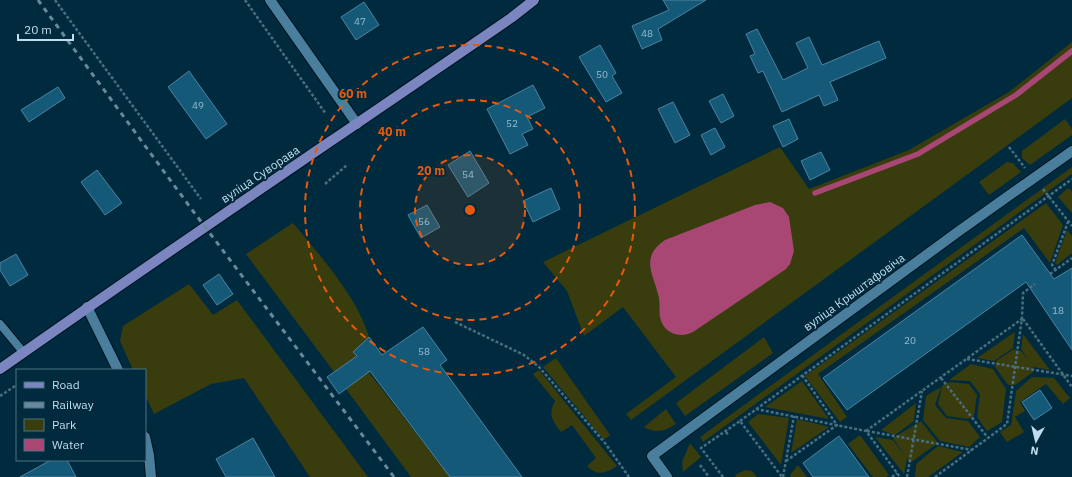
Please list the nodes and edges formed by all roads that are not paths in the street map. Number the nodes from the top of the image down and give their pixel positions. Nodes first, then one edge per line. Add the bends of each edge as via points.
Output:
1 (270, 0) edge
2 (534, 0) edge
3 (356, 124) junction
4 (1072, 151) edge
5 (87, 307) junction
6 (0, 324) edge
7 (24, 353) junction
8 (0, 369) edge
9 (118, 369) edge
10 (146, 442) edge
11 (151, 477) edge
12 (667, 477) edge

1 - 3 street
2 - 3 main road, вуліца Суворава
3 - 5 main road, вуліца Суворава
4 - 12 street, вуліца Крыштафовіча via 652,456
5 - 7 main road, вуліца Суворава
5 - 9 street
6 - 7 lane
7 - 8 main road, вуліца Суворава
10 - 11 street

